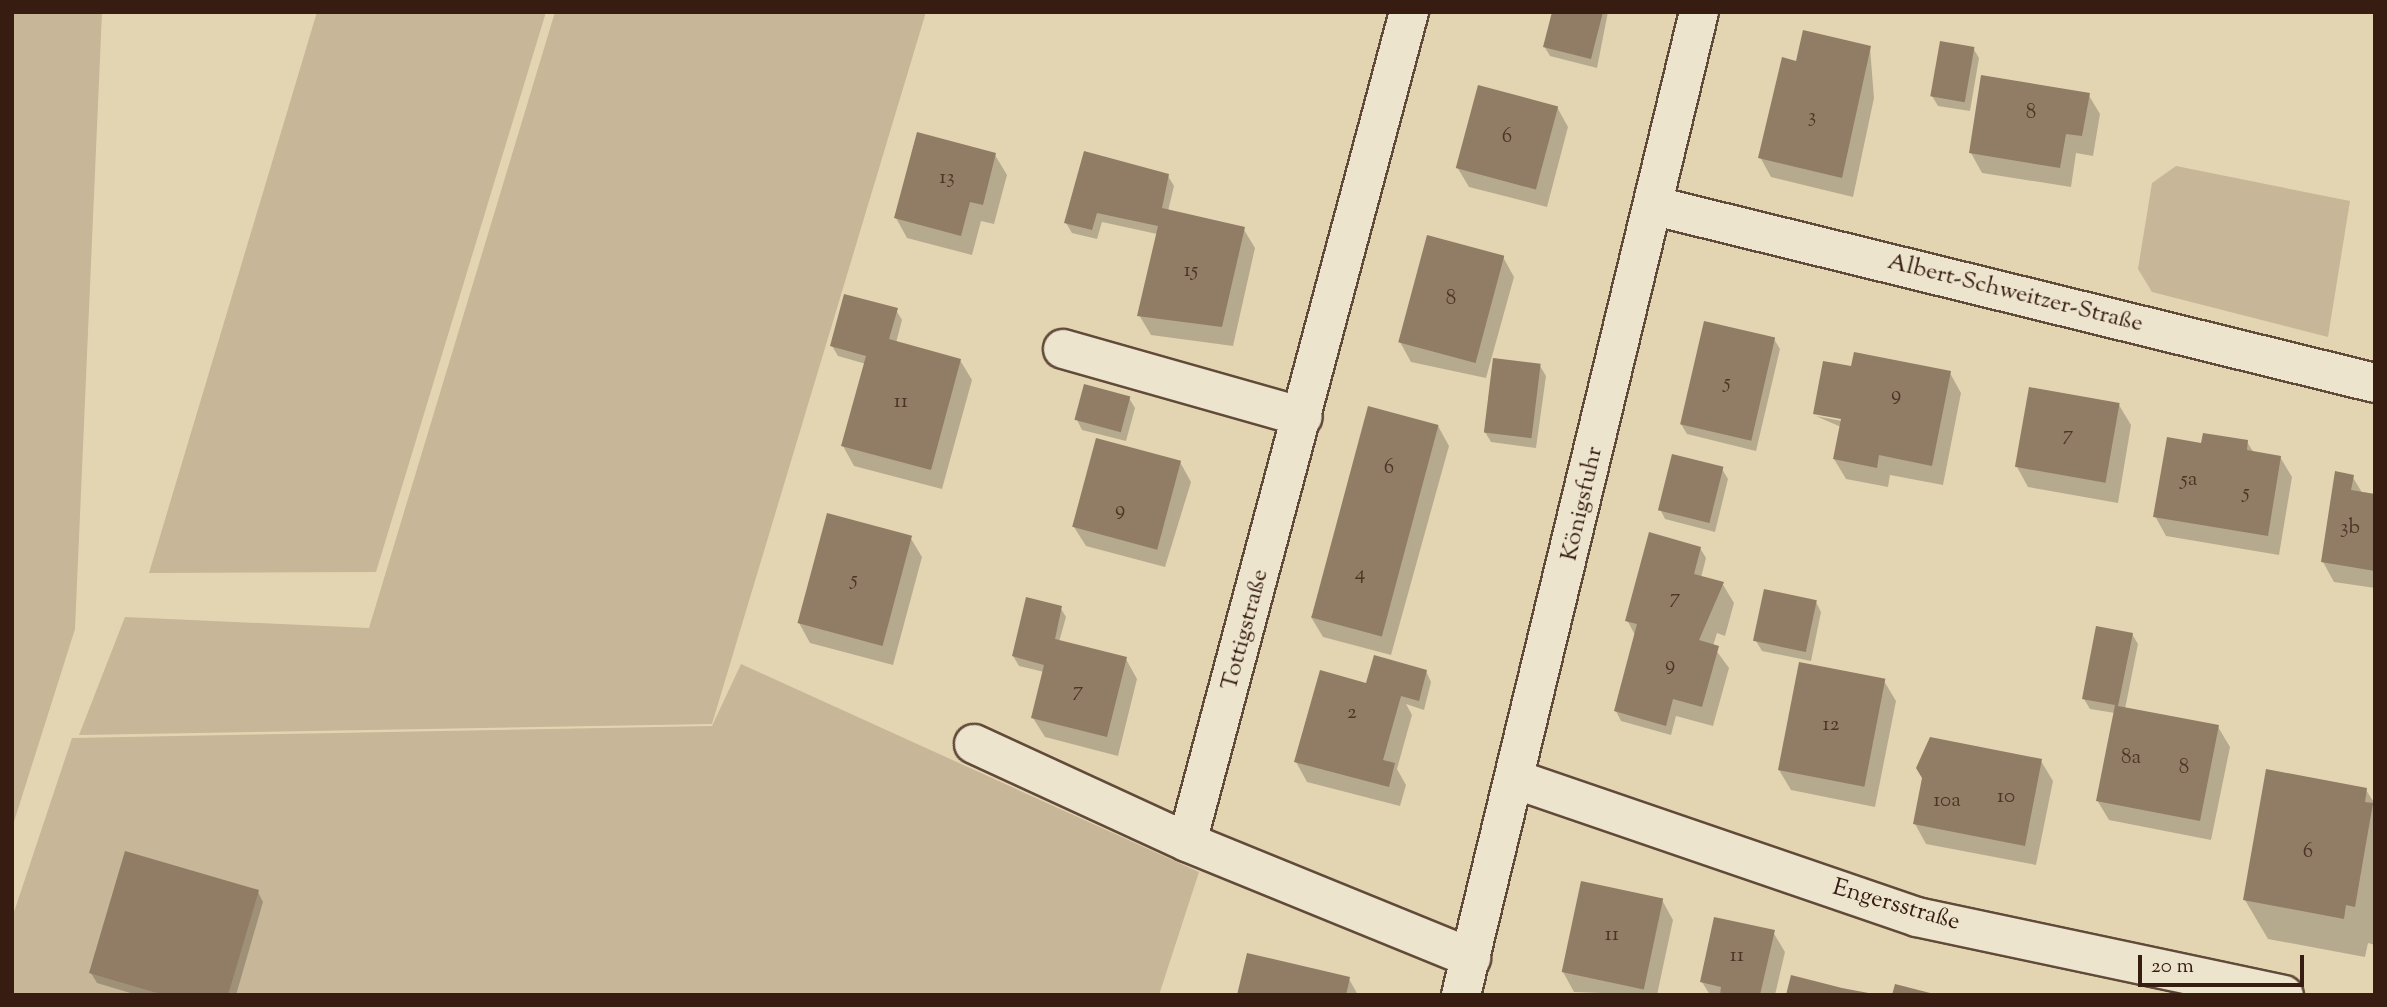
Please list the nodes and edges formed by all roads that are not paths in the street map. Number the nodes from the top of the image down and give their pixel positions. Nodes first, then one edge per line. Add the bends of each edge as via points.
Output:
1 (1409, 12) edge
2 (1699, 12) edge
3 (1655, 206) junction
4 (1063, 349) dead end
5 (2375, 383) edge
6 (1303, 417) junction
7 (975, 744) dead end
8 (1517, 780) junction
9 (1187, 842) junction
10 (1471, 958) junction
11 (1461, 995) edge
12 (2284, 995) edge

1 - 6 street, Tottigstraße
2 - 3 street, Königsfuhr
3 - 5 street, Albert-Schweitzer-Straße
3 - 8 street, Königsfuhr
4 - 6 street
6 - 9 street, Tottigstraße
7 - 9 street
8 - 10 street, Königsfuhr
8 - 12 street, Engersstraße via 1917,917
9 - 10 street
10 - 11 street, Königsfuhr

